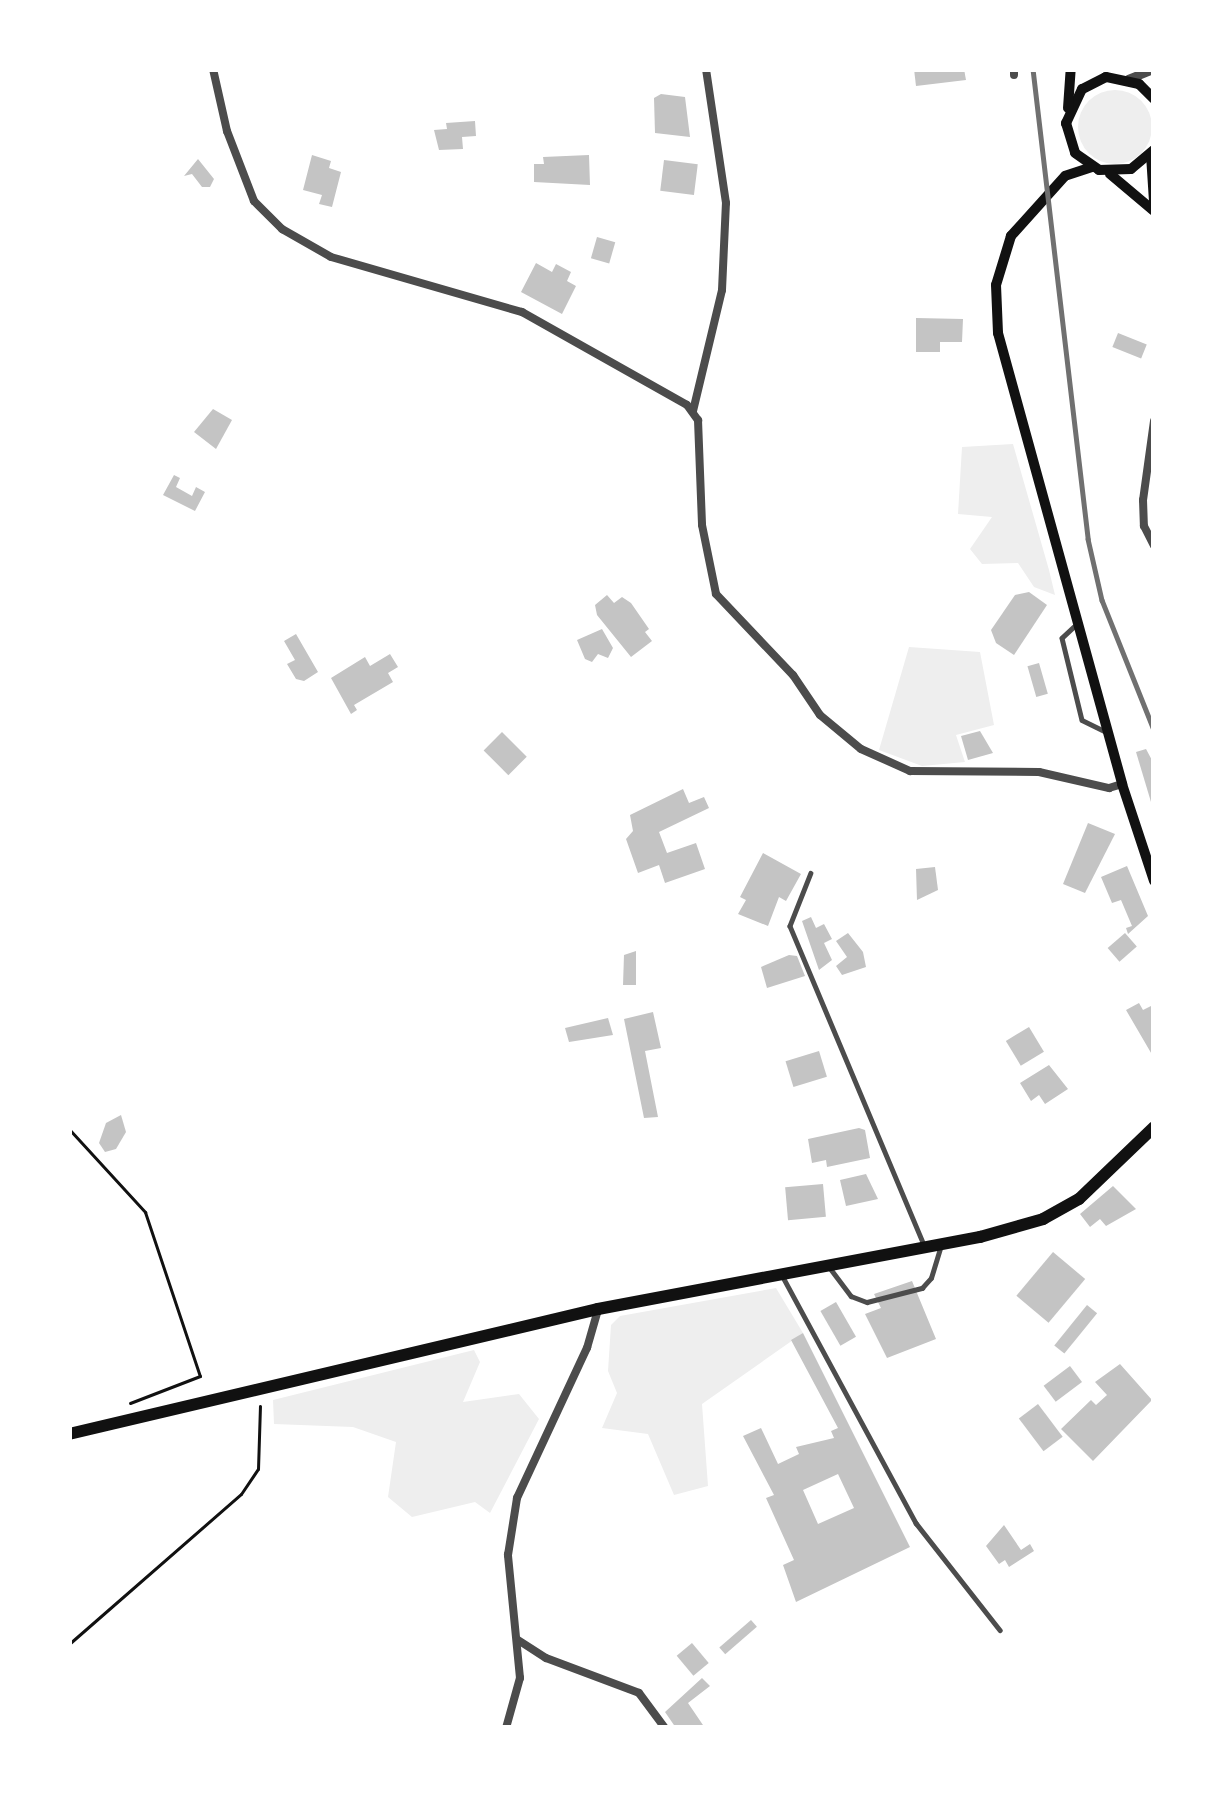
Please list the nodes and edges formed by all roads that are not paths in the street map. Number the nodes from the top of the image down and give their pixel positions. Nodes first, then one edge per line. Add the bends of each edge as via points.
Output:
1 (213, 69) edge
2 (706, 69) edge
3 (1070, 69) edge
4 (1106, 69) edge
5 (1153, 69) edge
6 (1124, 78) junction
7 (1154, 99) edge
8 (1067, 113) junction
9 (1070, 143) junction
10 (1152, 152) edge
11 (1092, 167) junction
12 (1107, 172) junction
13 (1065, 176) junction
14 (1154, 201) edge
15 (1154, 211) edge
16 (693, 413) junction
17 (1154, 421) edge
18 (1154, 546) edge
19 (1078, 624) junction
20 (1108, 732) junction
21 (1122, 784) junction
22 (811, 873) dead end
23 (1154, 881) edge
24 (1154, 1127) edge
25 (941, 1244) junction
26 (925, 1246) junction
27 (826, 1264) junction
28 (781, 1272) junction
29 (598, 1309) junction
30 (69, 1434) edge
31 (1000, 1630) dead end
32 (518, 1640) junction
33 (506, 1728) edge
34 (665, 1728) edge

1 - 16 street via 254,201 282,229 331,257 522,312
2 - 16 street via 726,203 722,290
3 - 8 main road
4 - 6 main road
5 - 6 street
6 - 7 main road
6 - 8 main road via 1093,82
8 - 9 main road
9 - 11 main road
9 - 13 main road
10 - 12 main road via 1131,169
10 - 14 main road
11 - 12 main road
11 - 13 main road
12 - 15 main road
13 - 19 main road via 1011,236 996,285 998,333
16 - 21 street via 716,594 820,715 873,756 910,771 1039,772
17 - 18 street via 1143,500
19 - 20 main road
19 - 20 lane via 1062,638 1082,720
20 - 21 main road
21 - 23 main road
22 - 26 lane via 790,926
24 - 25 main road via 1096,1187 1043,1219
25 - 26 main road
25 - 27 lane via 922,1288 867,1302 851,1296
26 - 27 main road
27 - 28 main road
28 - 29 main road
28 - 31 lane via 916,1522
29 - 30 main road
29 - 32 street via 517,1498 508,1555
32 - 33 street via 520,1678
32 - 34 street via 639,1694

